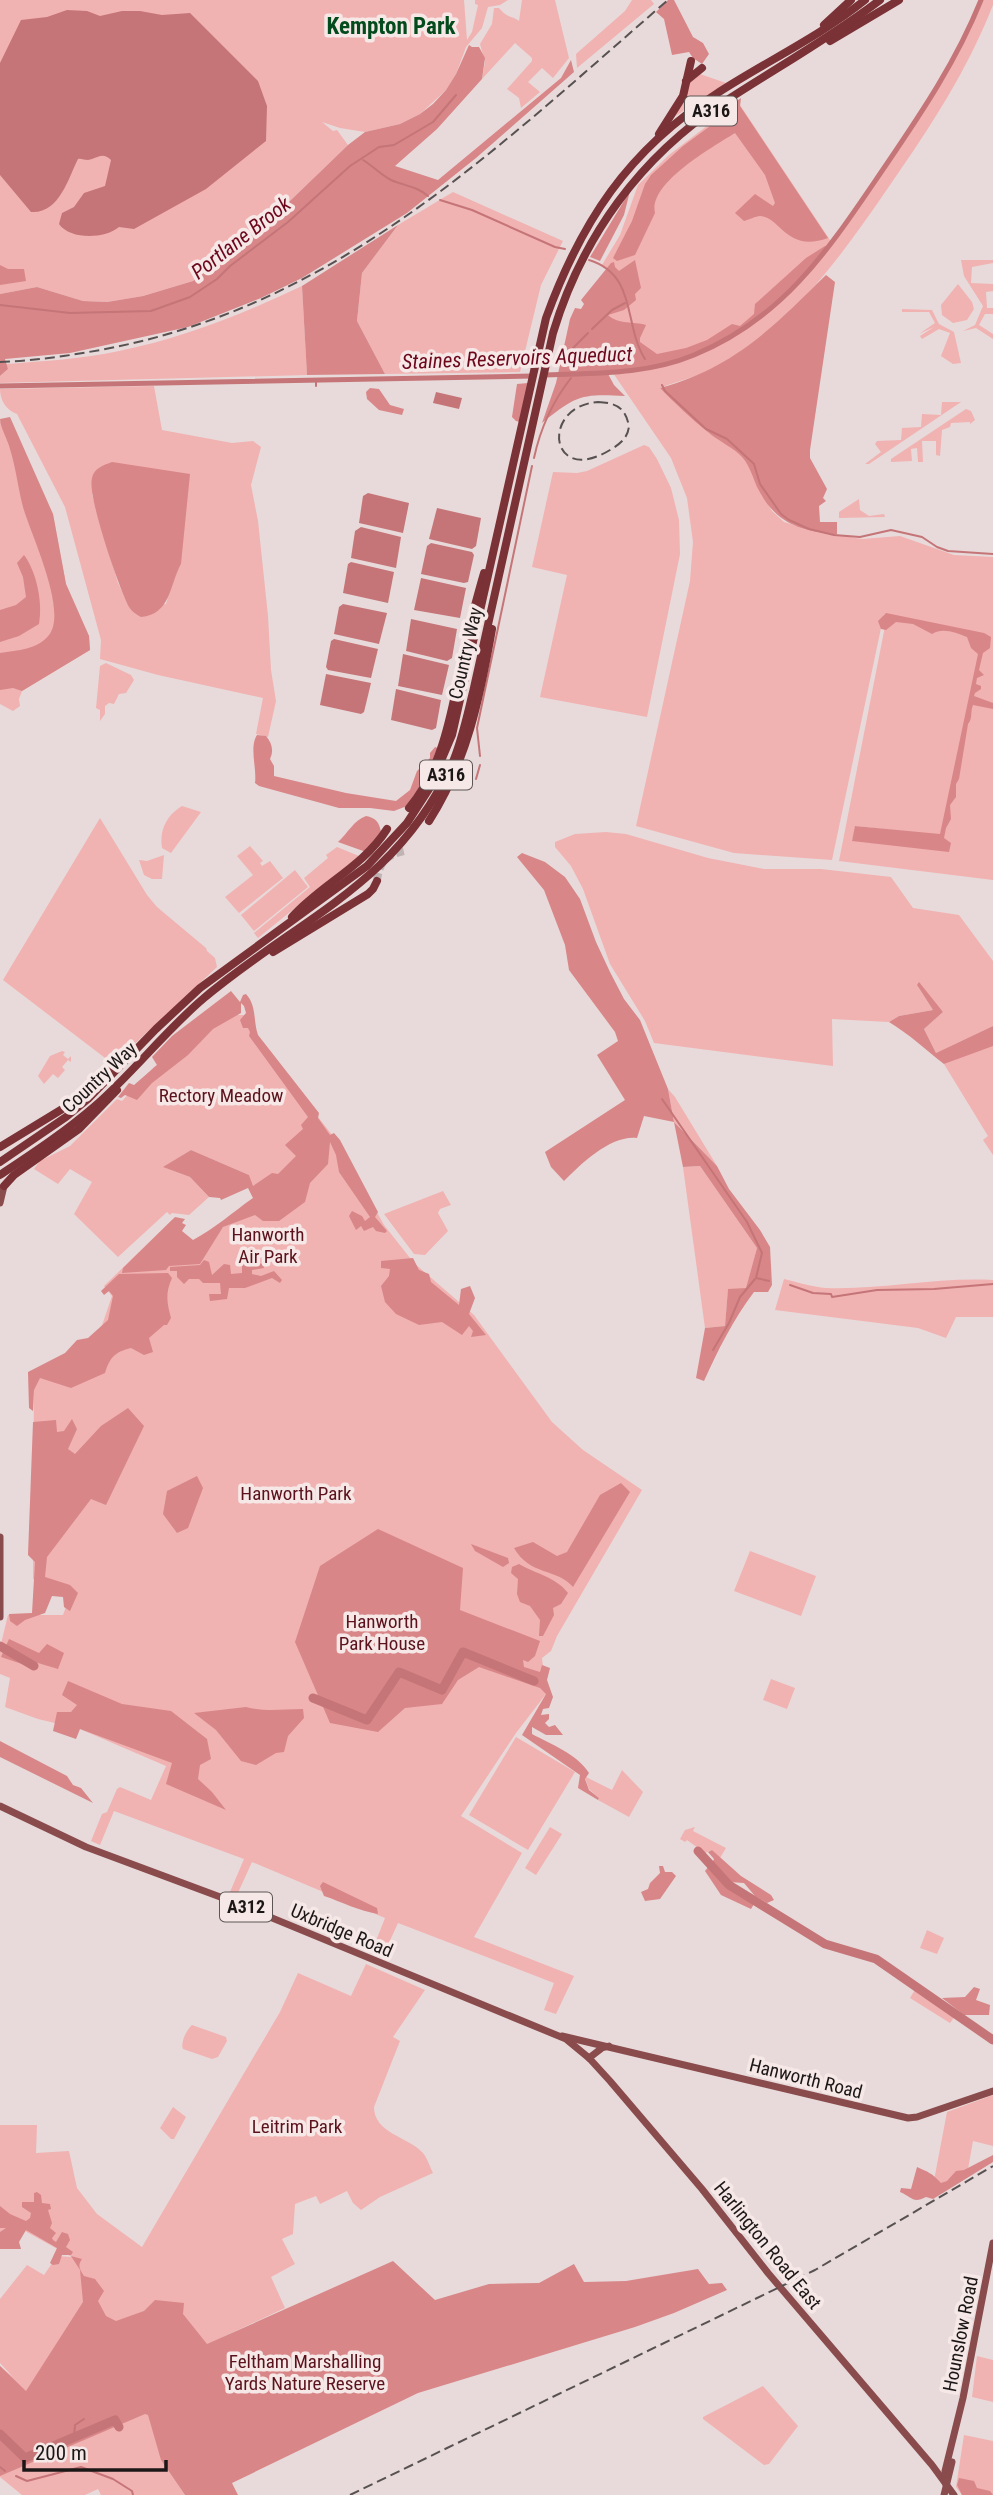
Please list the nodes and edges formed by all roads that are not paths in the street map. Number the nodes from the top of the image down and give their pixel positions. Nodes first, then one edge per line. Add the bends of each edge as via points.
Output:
1 (850, 0) edge
2 (864, 0) edge
3 (880, 0) edge
4 (900, 0) edge
5 (815, 34) junction
6 (795, 58) junction
7 (691, 61) dead end
8 (702, 68) dead end
9 (687, 80) junction
10 (654, 142) junction
11 (504, 507) junction
12 (498, 585) junction
13 (408, 808) dead end
14 (429, 821) dead end
15 (387, 829) dead end
16 (377, 881) tunnel mouth
17 (287, 925) junction
18 (246, 967) junction
19 (156, 1029) junction
20 (150, 1050) junction
21 (0, 1147) edge
22 (0, 1162) edge
23 (0, 1175) edge
24 (4, 1186) joint
25 (0, 1203) edge
26 (0, 1537) edge
27 (0, 1617) edge
28 (0, 1805) edge
29 (559, 2035) junction
30 (610, 2046) junction
31 (589, 2058) junction
32 (993, 2091) edge
33 (993, 2243) edge
34 (957, 2430) junction
35 (949, 2462) junction
36 (932, 2465) junction
37 (946, 2485) junction
38 (944, 2495) edge
39 (954, 2495) edge

1 - 5 highway, A316
2 - 5 highway, A316
3 - 6 highway, A316
4 - 6 highway, A316
5 - 10 highway, A316 via 716,94
6 - 12 highway, Country Way / A316 via 722,103 659,155 623,192 598,229 561,308
7 - 9 highway
8 - 9 highway
9 - 10 highway via 679,104
10 - 11 highway, A316 via 617,183 581,236 557,288 546,318
11 - 13 highway via 441,745 417,799
11 - 17 highway, Country Way / A316 via 453,735 429,789 385,849
12 - 14 highway via 488,656 465,750
12 - 18 highway, Country Way / A316 via 465,724 452,762 426,812 391,856
15 - 17 highway via 365,857 302,906
16 - 18 highway via 368,894
17 - 19 highway, Country Way / A316 via 200,988
18 - 20 highway, Country Way / A316 via 196,1005
19 - 21 highway via 64,1108
19 - 22 highway, Country Way / A316 via 88,1099
20 - 23 highway, Country Way / A316 via 97,1105
20 - 24 highway via 110,1100 79,1129
24 - 25 main road
26 - 27 main road
28 - 29 main road, Uxbridge Road / A312 via 91,1850 231,1901
29 - 30 main road, Hanworth Road
29 - 31 main road, Harlington Road East / A312
30 - 31 main road
30 - 32 main road, Hanworth Road via 908,2118
31 - 36 main road, Harlington Road East / A312
33 - 34 main road, Hounslow Road
34 - 35 main road, Hounslow Road
34 - 37 main road, Hounslow Road
35 - 36 main road via 942,2467
35 - 37 main road, Hounslow Road
36 - 37 main road, Harlington Road East / A312
37 - 38 main road, Hounslow Road
37 - 39 main road, A312

